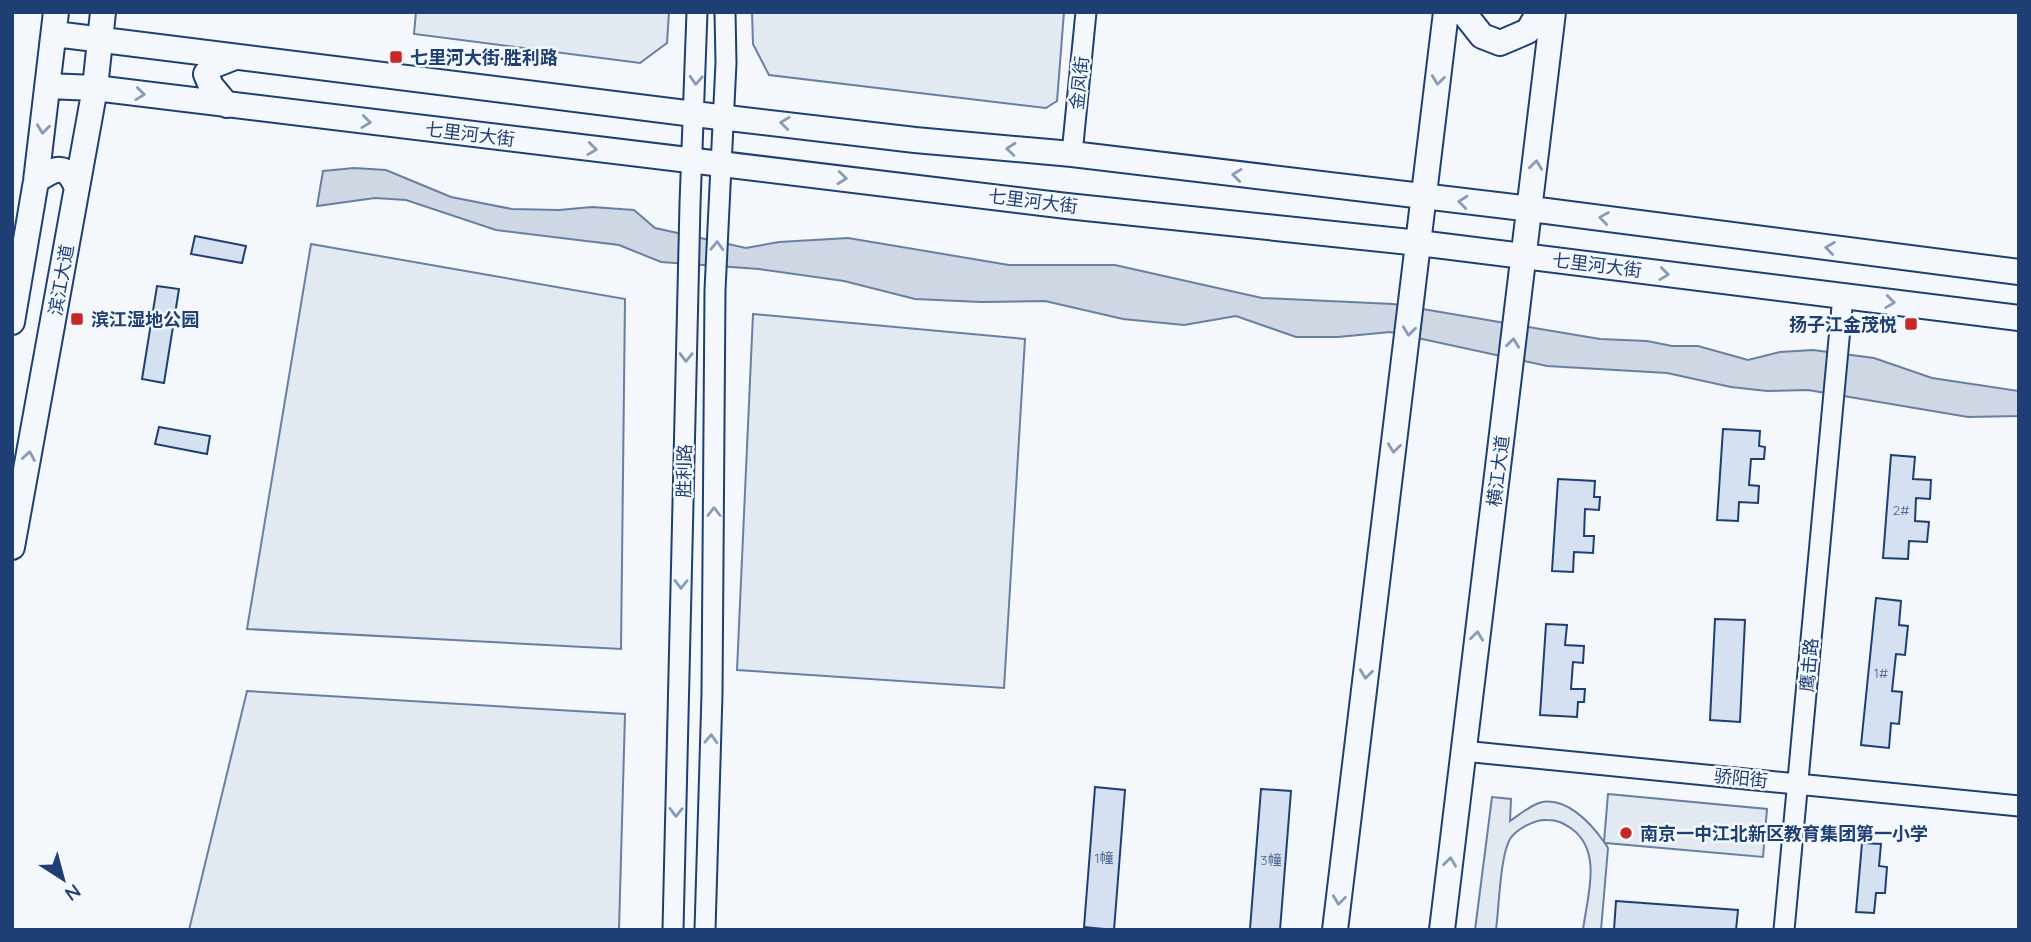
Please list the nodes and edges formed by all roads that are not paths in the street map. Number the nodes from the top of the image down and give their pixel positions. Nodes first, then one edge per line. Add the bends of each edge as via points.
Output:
1 (103, 12) edge
2 (697, 12) edge
3 (725, 12) edge
4 (1086, 12) edge
5 (1446, 12) edge
6 (1463, 12) edge
7 (1539, 12) edge
8 (1553, 12) edge
9 (55, 23) edge
10 (101, 39) junction
11 (235, 57) junction
12 (48, 86) junction
13 (95, 88) junction
14 (227, 105) junction
15 (694, 114) junction
16 (723, 116) junction
17 (1072, 154) junction
18 (692, 161) junction
19 (720, 164) junction
20 (36, 180) junction
21 (77, 188) junction
22 (1424, 198) junction
23 (1531, 208) junction
24 (1419, 243) junction
25 (1523, 256) junction
26 (2019, 272) edge
27 (1843, 296) junction
28 (2019, 318) edge
29 (12, 322) edge
30 (12, 547) edge
31 (1463, 751) junction
32 (1798, 784) junction
33 (2019, 806) edge
34 (673, 930) edge
35 (705, 930) edge
36 (1335, 930) edge
37 (1442, 930) edge
38 (1784, 930) edge

1 - 10 main road, 滨江大道
2 -> 15 street, 胜利路
3 - 16 street, 胜利路
4 - 17 street, 金凤街
5 -> 22 main road
6 - 7 main road via 1482,36 1500,43 1528,31
23 -> 8 main road, 横江大道
9 - 10 main road
9 - 12 main road
10 - 11 main road
10 - 13 main road, 滨江大道
11 - 14 main road via 212,66 206,74
11 - 15 main road
12 - 13 main road, 七里河大街
12 -> 20 main road
13 -> 14 main road, 七里河大街
13 - 21 main road, 滨江大道
14 -> 18 main road, 七里河大街
15 - 16 main road
15 - 18 street, 胜利路
17 -> 16 main road
16 - 19 street, 胜利路
22 -> 17 main road
18 - 19 main road, 七里河大街
18 -> 34 street, 胜利路
19 -> 24 main road, 七里河大街
35 -> 19 street, 胜利路
20 - 21 main road via 62,169 72,176
20 - 29 main road
30 -> 21 main road, 滨江大道
23 -> 22 main road
22 - 24 main road
23 - 25 main road, 横江大道
26 -> 23 main road
24 - 25 main road, 七里河大街
24 -> 36 main road
25 -> 27 main road, 七里河大街
31 -> 25 main road, 横江大道
27 -> 28 main road, 七里河大街
27 - 32 street, 鹰击路
31 - 32 street, 骄阳街
37 -> 31 main road, 横江大道
32 - 33 street, 骄阳街
32 - 38 street, 鹰击路

